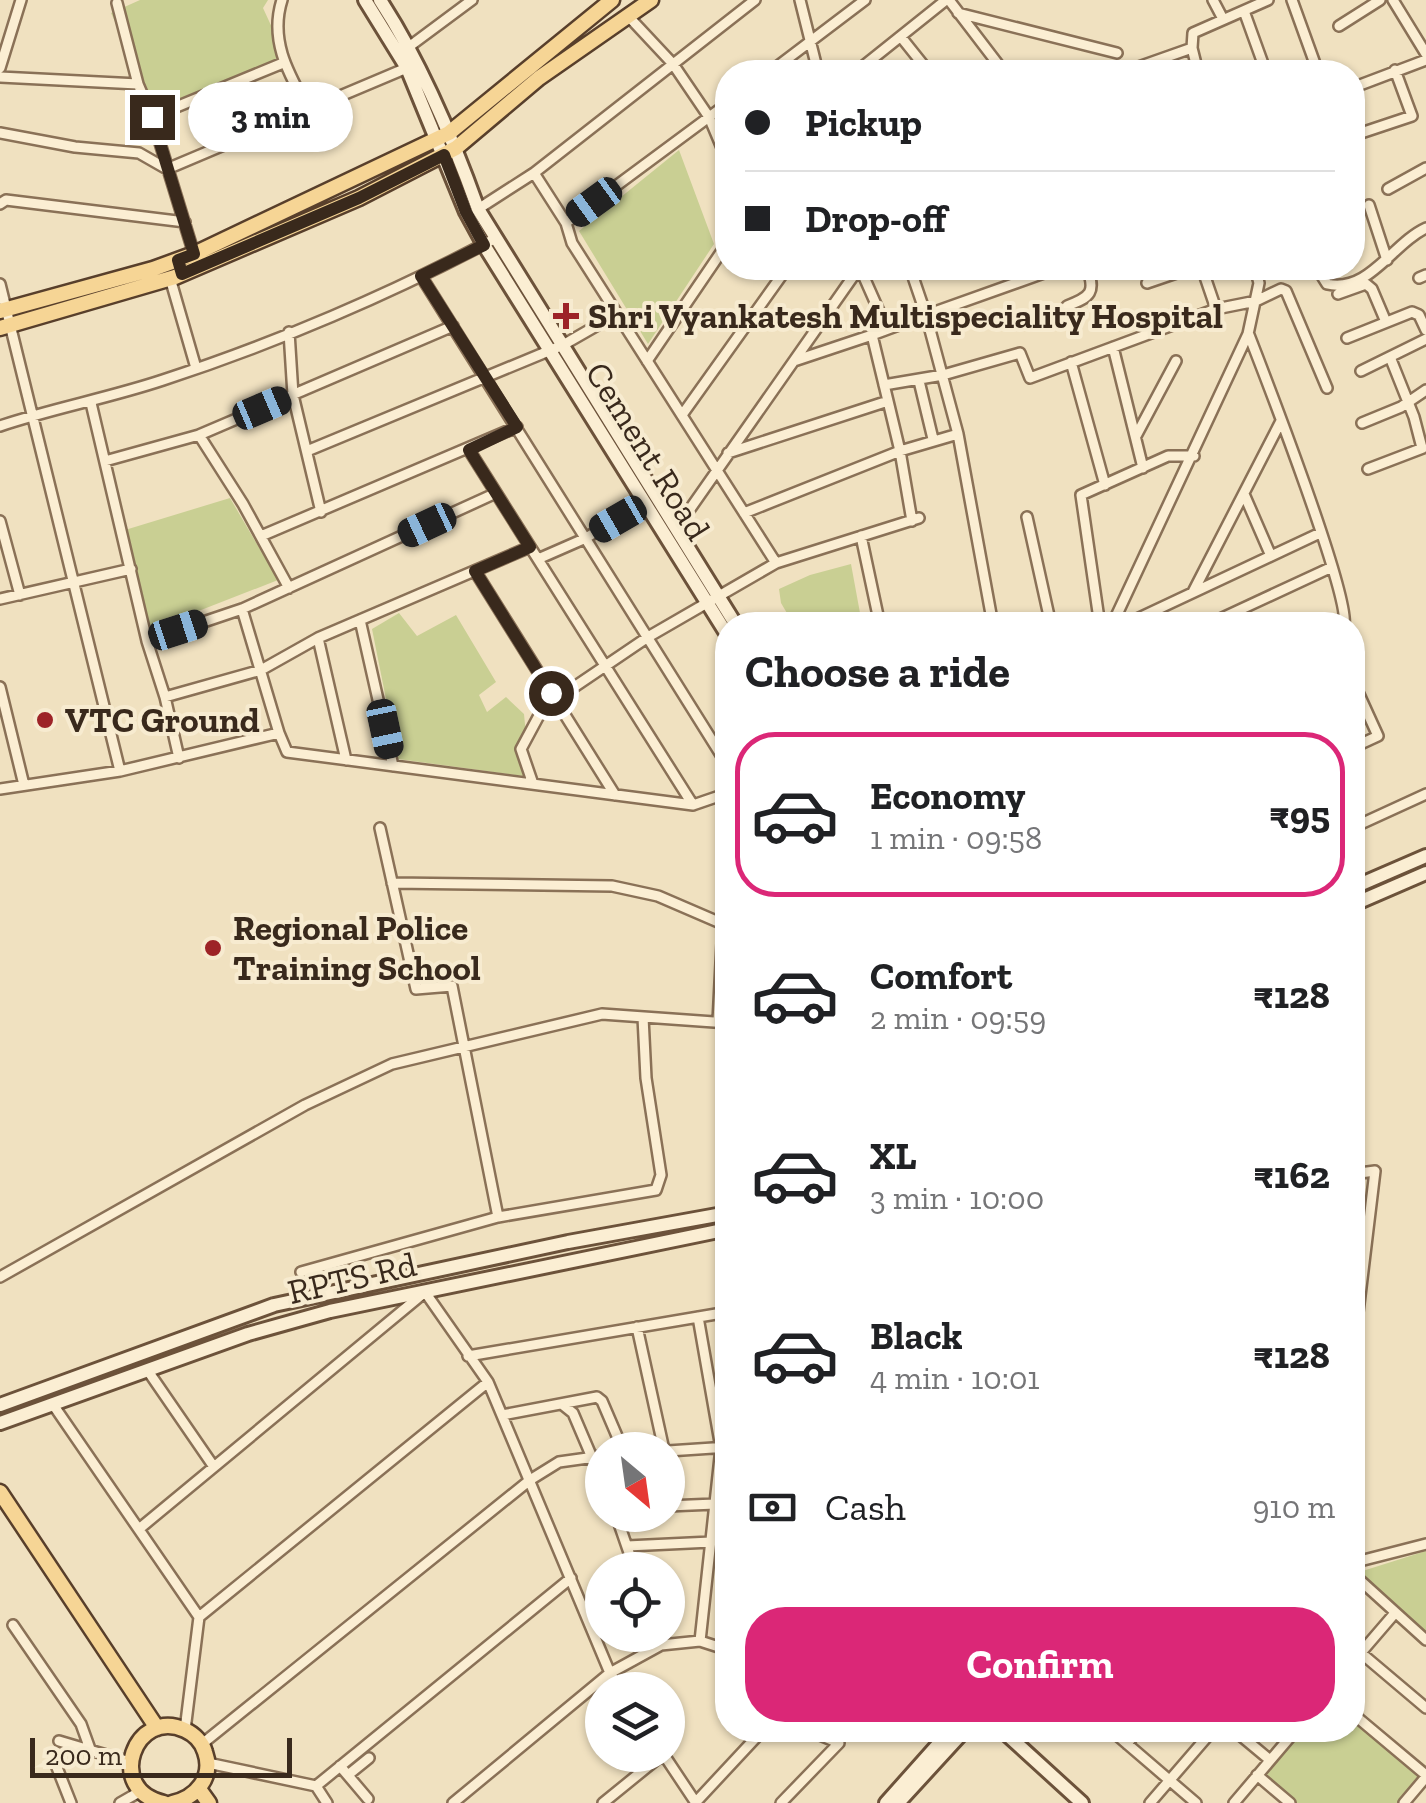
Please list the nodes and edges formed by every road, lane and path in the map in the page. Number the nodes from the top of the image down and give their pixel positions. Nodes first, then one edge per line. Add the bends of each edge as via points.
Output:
1 (20, 0) edge
2 (282, 0) edge
3 (365, 0) edge
4 (380, 0) edge
5 (612, 0) edge
6 (651, 0) edge
7 (755, 0) edge
8 (800, 0) edge
9 (865, 0) edge
10 (947, 0) edge
11 (1213, 0) edge
12 (1268, 0) edge
13 (1292, 0) edge
14 (1380, 0) edge
15 (1393, 0) edge
16 (119, 1) edge
17 (469, 1) edge
18 (1244, 11) junction
19 (958, 13) junction
20 (629, 17) junction
21 (1223, 19) junction
22 (1338, 26) dead end
23 (901, 37) junction
24 (810, 43) junction
25 (410, 46) junction
26 (1192, 48) junction
27 (1117, 52) dead end
28 (1426, 57) edge
29 (787, 60) edge
30 (815, 60) edge
31 (871, 60) edge
32 (920, 60) edge
33 (995, 60) edge
34 (1158, 60) edge
35 (1195, 60) edge
36 (1262, 60) edge
37 (1314, 60) edge
38 (283, 62) junction
39 (674, 64) junction
40 (412, 66) junction
41 (0, 68) edge
42 (1394, 70) junction
43 (0, 76) edge
44 (1365, 82) edge
45 (138, 84) junction
46 (308, 109) junction
47 (715, 113) edge
48 (152, 117) junction
49 (709, 117) junction
50 (715, 131) edge
51 (1365, 132) edge
52 (0, 134) edge
53 (443, 136) junction
54 (450, 152) junction
55 (167, 168) junction
56 (1426, 168) edge
57 (534, 173) junction
58 (1388, 189) dead end
59 (0, 204) edge
60 (1369, 205) dead end
61 (478, 209) junction
62 (185, 222) junction
63 (566, 223) junction
64 (1426, 228) edge
65 (490, 242) junction
66 (194, 254) junction
67 (1387, 260) junction
68 (715, 261) edge
69 (177, 271) junction
70 (1365, 275) edge
71 (421, 276) junction
72 (777, 280) edge
73 (851, 280) edge
74 (865, 280) edge
75 (914, 280) edge
76 (1024, 280) edge
77 (1091, 280) edge
78 (1155, 280) edge
79 (1206, 280) edge
80 (1259, 280) edge
81 (1324, 280) edge
82 (1354, 280) edge
83 (1146, 283) dead end
84 (0, 284) edge
85 (1338, 294) dead end
86 (1256, 301) junction
87 (1067, 306) dead end
88 (1216, 308) junction
89 (618, 314) junction
90 (926, 315) junction
91 (4, 319) edge
92 (1386, 322) junction
93 (453, 326) junction
94 (887, 329) junction
95 (1426, 330) edge
96 (288, 332) junction
97 (1248, 334) junction
98 (872, 335) junction
99 (1347, 338) dead end
100 (1426, 339) edge
101 (556, 347) junction
102 (1113, 347) junction
103 (1390, 357) junction
104 (647, 361) junction
105 (1176, 361) dead end
106 (792, 362) junction
107 (1072, 362) junction
108 (196, 368) junction
109 (1362, 371) dead end
110 (943, 375) junction
111 (485, 376) junction
112 (919, 380) junction
113 (884, 385) junction
114 (1327, 388) dead end
115 (1426, 390) edge
116 (293, 394) junction
117 (888, 401) junction
118 (1407, 401) junction
119 (91, 403) junction
120 (682, 415) junction
121 (32, 416) junction
122 (1281, 421) junction
123 (1362, 423) dead end
124 (0, 426) edge
125 (517, 427) junction
126 (958, 434) junction
127 (198, 435) junction
128 (1136, 436) junction
129 (934, 439) junction
130 (1424, 448) edge
131 (469, 450) junction
132 (306, 451) junction
133 (900, 451) junction
134 (728, 453) junction
135 (1194, 456) junction
136 (106, 461) junction
137 (1143, 468) junction
138 (1368, 468) dead end
139 (716, 469) junction
140 (1105, 485) junction
141 (496, 493) junction
142 (1244, 494) junction
143 (644, 502) junction
144 (321, 512) junction
145 (744, 513) junction
146 (1028, 517) dead end
147 (0, 521) edge
148 (676, 529) junction
149 (1320, 533) junction
150 (261, 536) junction
151 (861, 536) junction
152 (586, 538) junction
153 (530, 547) junction
154 (1272, 556) junction
155 (538, 560) junction
156 (776, 563) junction
157 (1332, 567) junction
158 (131, 569) junction
159 (475, 571) junction
160 (75, 583) junction
161 (289, 588) junction
162 (1192, 593) junction
163 (20, 595) junction
164 (0, 599) edge
165 (712, 599) junction
166 (242, 609) junction
167 (718, 612) edge
168 (724, 612) edge
169 (877, 612) edge
170 (992, 612) edge
171 (1048, 612) edge
172 (1098, 612) edge
173 (1118, 612) edge
174 (1152, 612) edge
175 (1234, 612) edge
176 (1346, 612) edge
177 (360, 620) junction
178 (648, 636) junction
179 (318, 638) junction
180 (147, 641) junction
181 (606, 667) junction
182 (261, 670) junction
183 (0, 687) edge
184 (553, 696) junction
185 (165, 697) junction
186 (1365, 708) edge
187 (278, 734) junction
188 (1365, 742) edge
189 (715, 745) edge
190 (179, 758) junction
191 (346, 760) junction
192 (393, 766) junction
193 (120, 771) junction
194 (24, 784) junction
195 (533, 784) junction
196 (0, 789) edge
197 (1426, 794) edge
198 (615, 795) junction
199 (715, 798) edge
200 (693, 805) junction
201 (1365, 822) edge
202 (380, 828) dead end
203 (1426, 856) edge
204 (1426, 873) edge
205 (1365, 882) edge
206 (392, 883) junction
207 (1365, 899) edge
208 (715, 920) edge
209 (643, 1017) junction
210 (715, 1022) edge
211 (463, 1044) junction
212 (1365, 1173) edge
213 (715, 1215) edge
214 (498, 1217) junction
215 (715, 1232) edge
216 (1365, 1242) edge
217 (301, 1272) dead end
218 (0, 1277) edge
219 (426, 1292) junction
220 (715, 1314) edge
221 (698, 1316) junction
222 (637, 1327) junction
223 (468, 1356) junction
224 (148, 1371) junction
225 (488, 1382) junction
226 (715, 1402) edge
227 (562, 1404) junction
228 (0, 1405) edge
229 (54, 1406) junction
230 (502, 1415) junction
231 (0, 1424) edge
232 (614, 1432) edge
233 (662, 1432) edge
234 (585, 1434) edge
235 (715, 1448) edge
236 (685, 1450) edge
237 (585, 1458) edge
238 (214, 1466) junction
239 (530, 1480) junction
240 (0, 1492) edge
241 (715, 1504) joint
242 (685, 1505) edge
243 (0, 1507) edge
244 (139, 1529) junction
245 (622, 1532) edge
246 (712, 1542) junction
247 (1426, 1544) edge
248 (627, 1546) junction
249 (629, 1552) edge
250 (1365, 1560) edge
251 (571, 1578) junction
252 (1365, 1585) edge
253 (1395, 1613) junction
254 (199, 1616) junction
255 (13, 1626) dead end
256 (1426, 1640) edge
257 (685, 1641) edge
258 (700, 1641) junction
259 (715, 1646) edge
260 (1365, 1648) edge
261 (641, 1652) edge
262 (1365, 1656) edge
263 (610, 1672) edge
264 (611, 1672) edge
265 (585, 1694) edge
266 (1426, 1708) edge
267 (1365, 1724) edge
268 (153, 1730) junction
269 (186, 1730) junction
270 (59, 1740) dead end
271 (752, 1742) edge
272 (835, 1742) edge
273 (940, 1742) edge
274 (954, 1742) edge
275 (1015, 1742) edge
276 (1203, 1742) edge
277 (1248, 1742) edge
278 (1286, 1742) edge
279 (202, 1744) junction
280 (1126, 1744) edge
281 (90, 1749) junction
282 (369, 1758) dead end
283 (54, 1760) dead end
284 (1270, 1760) junction
285 (130, 1762) junction
286 (208, 1763) junction
287 (340, 1766) junction
288 (642, 1772) edge
289 (675, 1772) edge
290 (348, 1775) junction
291 (1258, 1775) junction
292 (1426, 1776) edge
293 (1169, 1781) junction
294 (316, 1786) junction
295 (141, 1791) junction
296 (197, 1796) edge
297 (368, 1800) dead end
298 (71, 1803) edge
299 (120, 1803) edge
300 (164, 1803) edge
301 (172, 1803) edge
302 (209, 1803) edge
303 (327, 1803) edge
304 (453, 1803) edge
305 (604, 1803) edge
306 (696, 1803) edge
307 (781, 1803) edge
308 (886, 1803) edge
309 (898, 1803) edge
310 (1082, 1803) edge
311 (1150, 1803) edge
312 (1196, 1803) edge
313 (1234, 1803) edge
314 (1290, 1803) edge
315 (1404, 1803) edge

1 - 41 street
2 - 38 street via 275,21
3 - 40 street
4 - 25 street
5 - 53 main road
6 - 20 main road
7 - 39 street
8 - 24 street
9 - 24 street
10 - 19 street
10 - 23 street
11 - 21 street
12 - 18 street
13 - 37 street
14 - 22 street
15 - 28 street
16 - 45 street
17 - 25 street
18 - 21 street
18 - 36 street
19 - 27 street
19 - 33 street
20 - 39 street
20 - 54 main road via 539,78
21 - 26 street via 1193,33
23 - 31 street
23 - 32 street
24 - 29 street
24 - 30 street
25 - 40 street
26 - 34 street
26 - 35 street
28 - 42 street
38 - 46 street
38 - 48 street
39 - 49 street
39 - 57 street
40 - 46 street
40 - 53 street, Cement Road
42 - 44 street
42 - 51 street via 1412,116
43 - 45 street
45 - 48 street
46 - 55 street
47 - 49 street
48 - 55 street
49 - 50 street
49 - 63 street
52 - 55 street via 139,153
53 - 54 street, Cement Road
53 - 66 main road
54 - 61 street, Cement Road
54 - 65 street, Cement Road via 466,212
54 - 69 main road via 359,198
55 - 62 street
56 - 58 street
57 - 61 street
57 - 63 street
59 - 62 street
60 - 67 street
61 - 65 street, Cement Road
62 - 66 street
63 - 89 street
64 - 67 street
65 - 71 street
65 - 101 street, Cement Road
66 - 69 main road
67 - 70 street
68 - 104 street
69 - 91 main road
69 - 108 street
71 - 93 street
71 - 96 street
72 - 120 street
73 - 106 street
74 - 94 street
75 - 90 street
76 - 90 street
77 - 87 street via 1087,299
78 - 83 street
79 - 88 street
80 - 86 street
81 - 82 street via 1340,286
84 - 91 street
85 - 92 street via 1366,284
86 - 88 street
86 - 97 street
86 - 114 street via 1286,291
88 - 102 street
89 - 101 street
89 - 104 street
90 - 94 street
90 - 110 street
91 - 121 street
92 - 95 street via 1412,312
92 - 99 street
93 - 111 street
93 - 116 street
94 - 98 street
96 - 108 street
96 - 116 street
97 - 122 street
97 - 135 street
98 - 106 street
98 - 113 street
100 - 103 street
101 - 111 street
101 - 143 street, Cement Road
101 - 148 street, Cement Road
102 - 107 street
102 - 128 street
103 - 109 street
103 - 118 street
104 - 120 street
105 - 128 street
106 - 134 street
107 - 110 street via 1030,378 1020,353
107 - 140 street
108 - 119 street
110 - 112 street
110 - 126 street
111 - 125 street
111 - 132 street
112 - 113 street
112 - 129 street
113 - 117 street
115 - 118 street
116 - 127 street
116 - 132 street
117 - 133 street
117 - 134 street
118 - 123 street
118 - 130 street
119 - 121 street
119 - 136 street
120 - 139 street
121 - 124 street
121 - 160 street
122 - 142 street
122 - 149 street
125 - 131 street
125 - 152 street
126 - 129 street
126 - 170 street
127 - 136 street
127 - 150 street
128 - 137 street
129 - 133 street
130 - 138 street
131 - 141 street
131 - 144 street
132 - 144 street
133 - 145 street
133 - 151 street via 916,519
134 - 139 street
135 - 137 street via 1168,456
135 - 173 street
136 - 158 street
137 - 140 street
139 - 145 street
139 - 148 street
140 - 172 street via 1082,496
141 - 153 street
141 - 161 street
142 - 154 street
142 - 162 street
143 - 152 street
143 - 165 street, Cement Road
144 - 150 street
145 - 156 street
146 - 171 street
147 - 163 street
148 - 165 street, Cement Road
149 - 154 street
149 - 157 street
150 - 161 street
151 - 156 street
151 - 169 street
152 - 155 street
152 - 178 street
153 - 155 street
153 - 159 street
154 - 162 street
155 - 181 street
156 - 165 street
157 - 175 street
157 - 176 street
158 - 160 street
158 - 180 street
159 - 177 street
159 - 184 street
160 - 163 street
160 - 193 street
161 - 166 street
162 - 174 street
163 - 164 street
165 - 167 street, Cement Road
165 - 168 street, Cement Road
165 - 178 street
166 - 180 street
166 - 182 street
177 - 179 street
177 - 192 street
178 - 181 street
178 - 189 street
179 - 182 street
179 - 191 street
180 - 185 street
181 - 184 street
181 - 200 street
182 - 185 street
182 - 187 street
183 - 194 street
184 - 195 street via 521,748
184 - 198 street
185 - 190 street
186 - 188 street via 1378,736
187 - 190 street
187 - 191 street via 287,752
190 - 193 street
191 - 192 street
192 - 195 street
193 - 194 street
194 - 196 street
195 - 198 street
197 - 201 street
198 - 200 street
199 - 200 street
202 - 206 street
203 - 205 street
204 - 207 street
206 - 208 street via 612,886
206 - 211 street via 416,990 452,986
209 - 210 street
209 - 211 street via 602,1014
209 - 214 street via 661,1175 656,1190
211 - 214 street
211 - 218 street via 392,1064 305,1105
212 - 216 street via 1376,1172
213 - 228 street via 274,1305
214 - 217 street
215 - 219 street, RPTS Rd
219 - 223 street
219 - 224 street, RPTS Rd via 248,1334
219 - 238 street
220 - 221 street
221 - 222 street
221 - 226 street
222 - 223 street
222 - 233 street
223 - 225 street
224 - 229 street, RPTS Rd
224 - 238 street
225 - 230 street
225 - 254 street
227 - 230 street
227 - 232 street via 597,1397
227 - 234 street
229 - 231 street, RPTS Rd
229 - 244 street
230 - 239 street
235 - 236 street
237 - 239 street via 559,1462
238 - 244 street
239 - 251 street
239 - 279 street
240 - 268 main road
241 - 242 street
241 - 246 street
243 - 268 main road
244 - 254 street
245 - 248 street
246 - 248 street
246 - 258 street
247 - 250 street
248 - 249 street
251 - 263 street
251 - 287 street
252 - 253 street
253 - 256 street
253 - 260 street
254 - 269 street
255 - 281 street via 82,1724
257 - 258 street
258 - 259 street
261 - 264 street
262 - 266 street
265 - 304 street
267 - 292 street
268 - 269 main road
268 - 285 main road
269 - 279 main road
270 - 281 street
271 - 306 street
272 - 307 street
273 - 308 street
274 - 309 street
275 - 310 street
276 - 293 street
277 - 284 street
278 - 284 street
279 - 286 main road
280 - 293 street
281 - 285 street
282 - 290 street
283 - 298 street
284 - 291 street
285 - 295 main road
286 - 294 street
286 - 296 main road
287 - 290 street
287 - 294 street
288 - 305 street
289 - 306 street
290 - 297 street
291 - 313 street
291 - 314 street
292 - 315 street
293 - 311 street
293 - 312 street
294 - 303 street
295 - 299 street
295 - 300 main road
296 - 301 main road
296 - 302 main road

